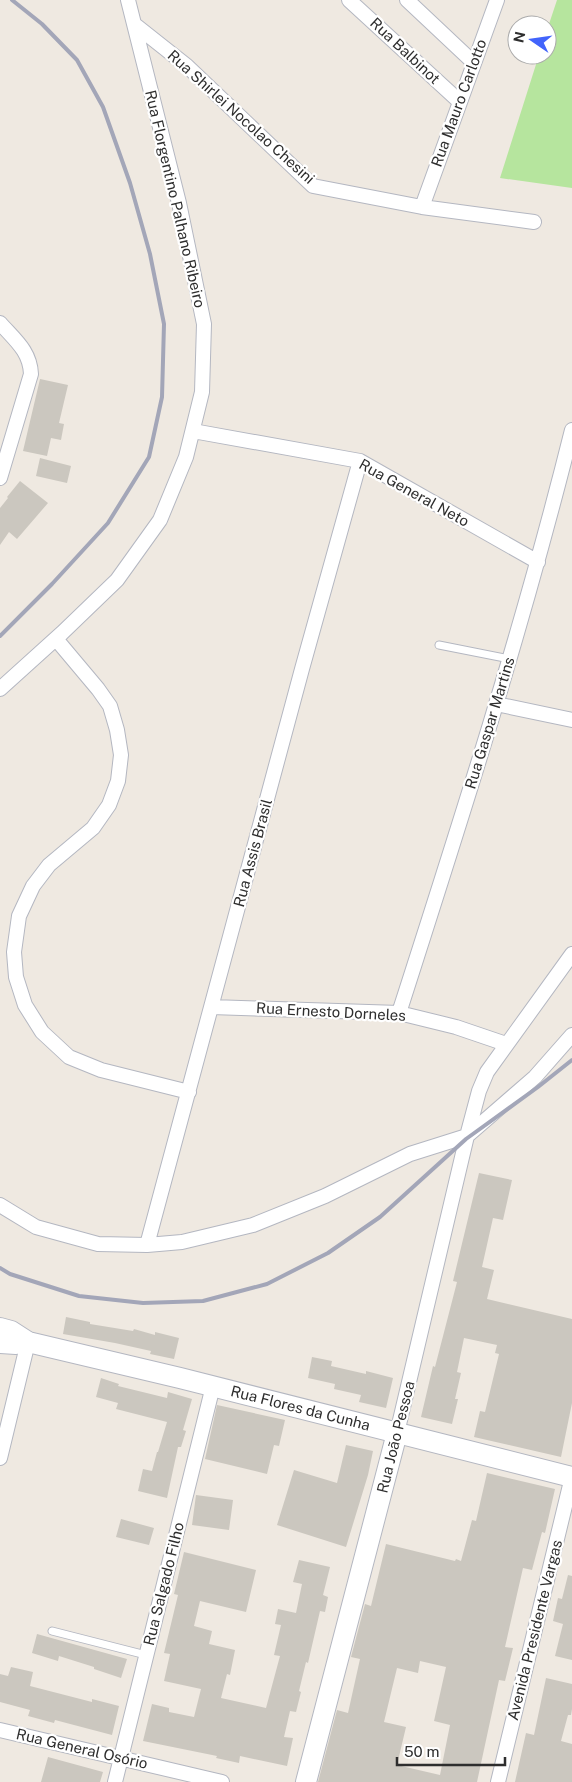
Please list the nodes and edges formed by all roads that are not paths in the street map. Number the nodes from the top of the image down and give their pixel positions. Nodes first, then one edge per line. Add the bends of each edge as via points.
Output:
1 (128, 0) edge
2 (349, 0) edge
3 (407, 0) edge
4 (497, 0) edge
5 (134, 24) junction
6 (474, 63) junction
7 (460, 102) junction
8 (422, 207) junction
9 (534, 222) dead end
10 (0, 323) edge
11 (572, 430) edge
12 (193, 431) junction
13 (360, 461) junction
14 (0, 478) edge
15 (538, 562) junction
16 (56, 639) junction
17 (439, 646) dead end
18 (510, 659) junction
19 (0, 689) edge
20 (496, 704) junction
21 (572, 720) edge
22 (572, 954) edge
23 (211, 1007) junction
24 (399, 1014) junction
25 (572, 1035) edge
26 (506, 1044) junction
27 (189, 1092) junction
28 (467, 1136) junction
29 (0, 1205) edge
30 (147, 1246) junction
31 (5, 1336) edge
32 (28, 1342) junction
33 (213, 1386) junction
34 (398, 1433) junction
35 (0, 1458) edge
36 (572, 1477) edge
37 (52, 1631) dead end
38 (146, 1655) junction
39 (0, 1730) edge
40 (120, 1758) junction
41 (115, 1782) edge
42 (222, 1782) edge
43 (306, 1782) edge
44 (498, 1782) edge

1 - 5 street, Rua Florgentino Palhano Ribeiro
2 - 7 street, Rua Balbinot
3 - 6 street
4 - 6 street, Rua Mauro Carlotto
5 - 8 street, Rua Shirlei Nocolao Chesini via 188,66 313,186
5 - 12 street, Rua Florgentino Palhano Ribeiro via 179,203 204,324 202,392
6 - 7 street, Rua Mauro Carlotto
7 - 8 street, Rua Mauro Carlotto
8 - 9 street, Rua Shirlei Nocolao Chesini
10 - 14 street via 28,355 31,374
11 - 15 street, Rua Gaspar Martins
12 - 13 street, Rua General Neto
12 - 16 street, Rua Florgentino Palhano Ribeiro via 160,520 117,580
13 - 15 street, Rua General Neto
13 - 23 street, Rua Assis Brasil
15 - 18 street, Rua Gaspar Martins
16 - 19 street, Rua Florgentino Palhano Ribeiro
16 - 27 street via 110,706 121,755 118,781 109,805 93,828 49,865 33,886 19,916 14,952 16,978 25,1005 42,1032 69,1057 101,1070
17 - 18 lane
18 - 20 street, Rua Gaspar Martins
20 - 21 street
20 - 24 street, Rua Gaspar Martins
22 - 26 street, Rua João Pessoa
23 - 24 street, Rua Ernesto Dorneles
23 - 27 street, Rua Assis Brasil
24 - 26 street, Rua Ernesto Dorneles via 456,1027
25 - 28 street via 536,1077
26 - 28 street, Rua João Pessoa via 487,1072
27 - 30 street, Rua Assis Brasil
28 - 30 street via 410,1154 325,1196 253,1224 182,1242
28 - 34 street, Rua João Pessoa
29 - 30 street via 36,1227 98,1244
31 - 32 street, Rua Flores da Cunha
32 - 33 street, Rua Flores da Cunha
32 - 35 street
33 - 34 street, Rua Flores da Cunha
33 - 38 street, Rua Salgado Filho
34 - 36 street, Rua Flores da Cunha
34 - 43 street, Rua João Pessoa
36 - 44 street, Avenida Presidente Vargas
37 - 38 lane
38 - 40 street, Rua Salgado Filho
39 - 40 street, Rua General Osório
40 - 41 street, Rua Salgado Filho
40 - 42 street, Rua General Osório

